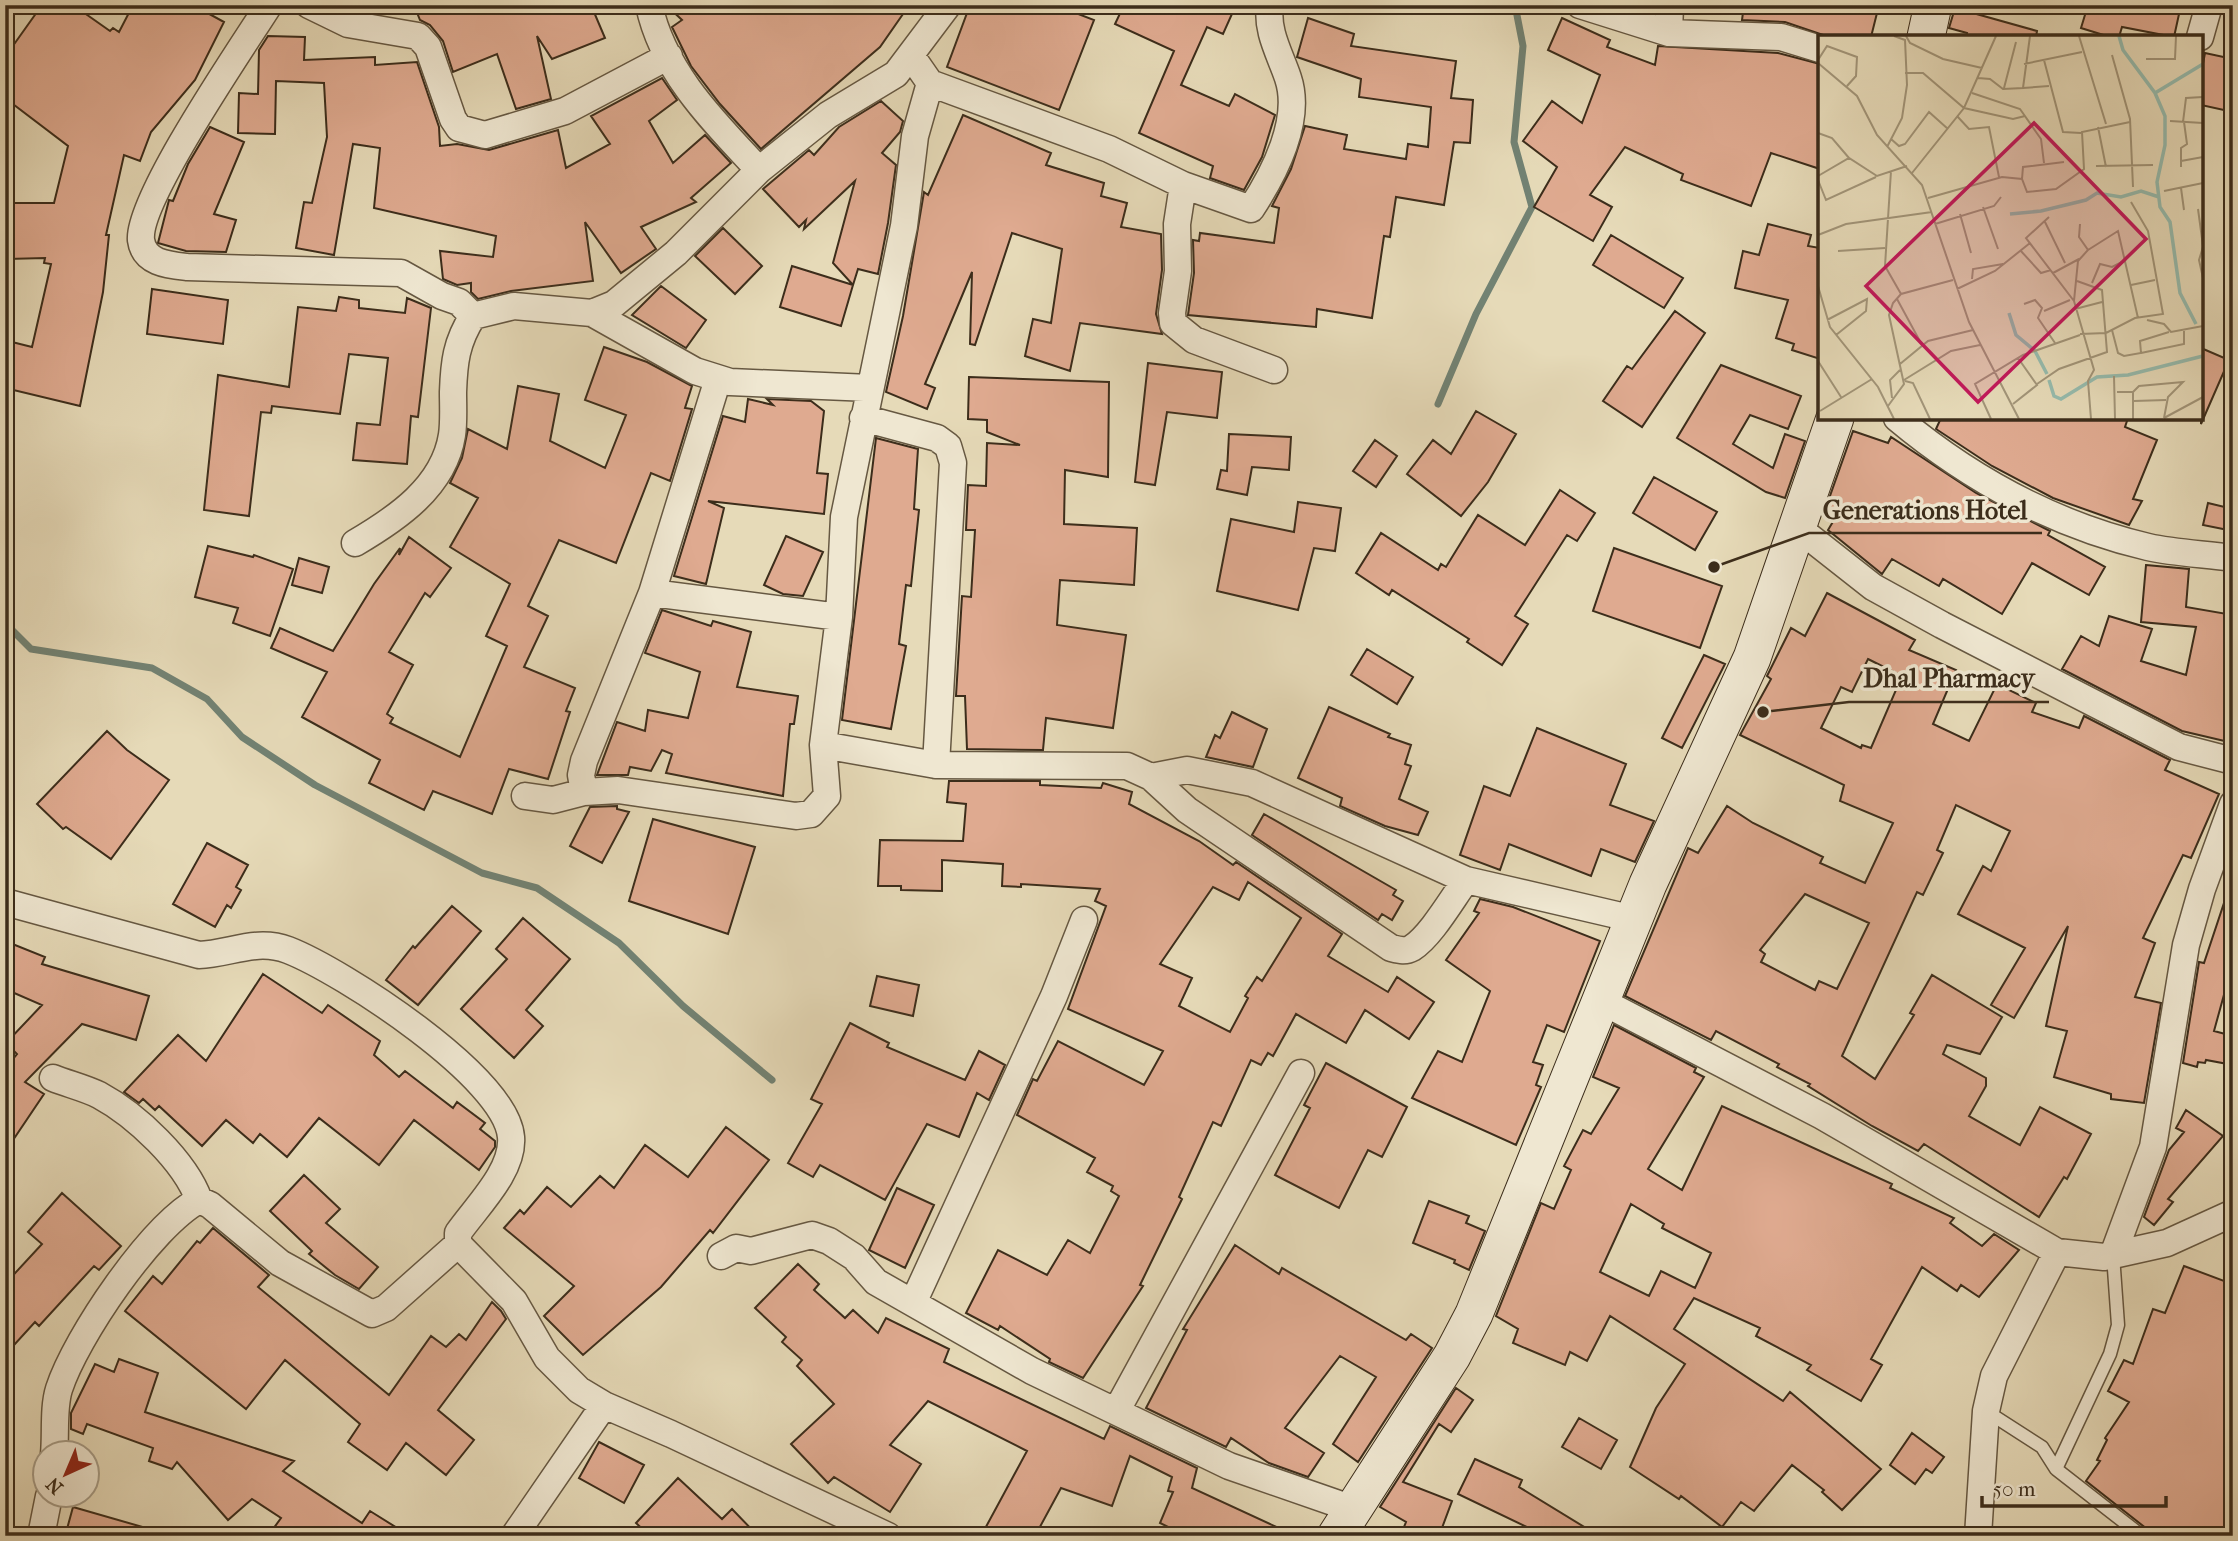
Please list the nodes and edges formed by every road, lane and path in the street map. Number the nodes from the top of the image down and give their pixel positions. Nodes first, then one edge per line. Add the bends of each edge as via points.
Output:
1 (268, 5) edge
2 (309, 5) edge
3 (649, 5) edge
4 (948, 5) edge
5 (1270, 5) edge
6 (1580, 5) edge
7 (1670, 5) edge
8 (1933, 5) edge
9 (2209, 5) edge
10 (1669, 33) junction
11 (1926, 35) edge
12 (2201, 35) edge
13 (1818, 48) edge
14 (669, 56) junction
15 (912, 57) junction
16 (930, 83) junction
17 (759, 170) junction
18 (1183, 185) junction
19 (592, 313) junction
20 (473, 316) junction
21 (1274, 370) dead end
22 (718, 379) junction
23 (870, 388) junction
24 (863, 418) junction
25 (1834, 420) edge
26 (1899, 420) edge
27 (1798, 528) junction
28 (355, 543) dead end
29 (2233, 558) edge
30 (652, 593) junction
31 (839, 617) junction
32 (823, 745) junction
33 (2233, 761) edge
34 (936, 765) junction
35 (1151, 777) junction
36 (584, 792) junction
37 (525, 796) dead end
38 (2233, 804) edge
39 (1466, 880) junction
40 (5, 902) edge
41 (1634, 919) junction
42 (1084, 920) dead end
43 (1603, 1002) junction
44 (1300, 1073) dead end
45 (54, 1078) dead end
46 (199, 1200) junction
47 (2233, 1213) edge
48 (458, 1244) junction
49 (2057, 1252) junction
50 (2113, 1255) junction
51 (721, 1256) dead end
52 (913, 1303) junction
53 (604, 1405) junction
54 (1116, 1409) junction
55 (1986, 1411) junction
56 (55, 1440) edge
57 (2056, 1469) junction
58 (46, 1510) edge
59 (1344, 1523) edge
60 (41, 1536) edge
61 (514, 1536) edge
62 (888, 1536) edge
63 (1978, 1536) edge
64 (2142, 1536) edge

1 - 20 street via 167,168 143,226 145,251 164,265 187,267 401,273 459,302
2 - 14 street via 348,24 418,36 428,47 459,128 485,135 565,111
3 - 14 street
4 - 15 street
5 - 18 street via 1272,35 1294,108 1269,181 1251,209
6 - 10 street
7 - 10 street
8 - 11 street
9 - 12 street
10 - 13 street via 1781,37
14 - 17 street via 689,92
15 - 16 street
15 - 17 street via 896,74 828,115
16 - 18 street via 1109,149
16 - 23 street via 915,136 904,226
17 - 19 street via 666,262 614,304
18 - 21 street via 1173,323 1194,340
19 - 20 street via 514,306
19 - 22 street via 695,372
20 - 28 street via 455,352 452,436 444,461 416,500
22 - 23 street
22 - 30 street
23 - 24 street
24 - 31 street via 844,517
24 - 34 street via 937,438 948,446 953,463
25 - 27 street
26 - 29 street via 1930,445 2042,513 2150,547
27 - 33 street via 1873,587 1942,625 2179,747
27 - 41 street via 1752,658
30 - 31 street
30 - 36 street via 584,761
31 - 32 street
32 - 34 street
32 - 36 street via 827,796 818,810 804,816 646,792
34 - 35 street via 1127,766
35 - 39 street via 1188,770 1252,783
35 - 39 street via 1187,810 1391,948 1411,949 1420,941
36 - 37 street via 553,800
38 - 50 street via 2186,945 2153,1147
39 - 41 street
40 - 48 street via 200,955 223,954 253,944 287,950 375,999 466,1067 508,1119 511,1140 507,1163 458,1233
41 - 43 street
42 - 52 street
43 - 49 street via 1822,1116
43 - 59 street via 1474,1314 1452,1356
44 - 54 street
45 - 46 street via 126,1111 176,1162
46 - 48 street via 280,1263 372,1314 386,1308
46 - 56 street via 149,1246 96,1315 58,1390
47 - 50 street via 2167,1243
48 - 53 street via 514,1301 558,1373
49 - 50 street
49 - 55 street via 1994,1376
50 - 57 lane via 2118,1325 2110,1354
51 - 52 street via 736,1248 751,1251 812,1235 854,1257 876,1282
52 - 54 street via 1032,1371
53 - 61 street
53 - 62 street
54 - 59 street
55 - 57 lane via 2042,1447
55 - 63 street
57 - 64 lane
58 - 60 street

